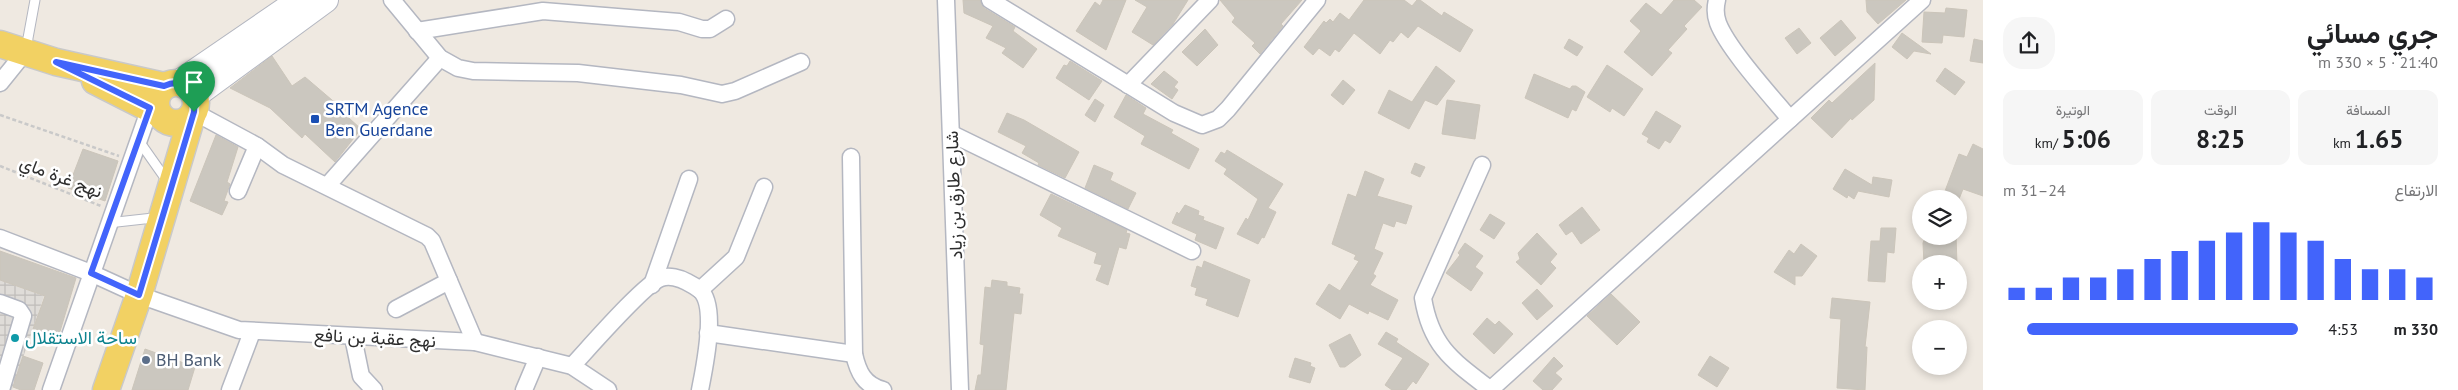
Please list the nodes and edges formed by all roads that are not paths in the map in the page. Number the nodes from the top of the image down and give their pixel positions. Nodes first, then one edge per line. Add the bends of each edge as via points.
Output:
1 (35, 0) edge
2 (299, 0) edge
3 (326, 0) edge
4 (392, 0) edge
5 (946, 0) edge
6 (990, 0) edge
7 (1210, 0) edge
8 (1317, 0) edge
9 (1717, 0) edge
10 (1922, 0) edge
11 (726, 19) dead end
12 (417, 31) junction
13 (0, 44) edge
14 (25, 52) junction
15 (440, 58) junction
16 (801, 62) dead end
17 (0, 83) edge
18 (1128, 85) junction
19 (176, 105) junction
20 (1790, 119) junction
21 (952, 134) junction
22 (138, 140) junction
23 (257, 146) junction
24 (851, 157) dead end
25 (1482, 165) dead end
26 (689, 179) dead end
27 (327, 186) junction
28 (764, 188) dead end
29 (238, 191) dead end
30 (110, 217) junction
31 (0, 238) edge
32 (1192, 251) dead end
33 (91, 273) junction
34 (449, 281) junction
35 (652, 285) junction
36 (700, 290) junction
37 (139, 295) junction
38 (0, 303) edge
39 (396, 309) dead end
40 (252, 332) junction
41 (708, 333) junction
42 (353, 337) junction
43 (474, 342) junction
44 (854, 354) junction
45 (538, 357) junction
46 (572, 366) junction
47 (0, 390) edge
48 (51, 390) edge
49 (106, 390) edge
50 (230, 390) edge
51 (374, 390) edge
52 (524, 390) edge
53 (608, 390) edge
54 (700, 390) edge
55 (883, 390) edge
56 (960, 390) edge
57 (1491, 390) edge

1 - 14 lane
2 - 19 main road
3 - 19 main road
4 - 12 street
5 - 21 street, شارع طارق بن زياد
6 - 18 street
7 - 18 street
8 - 18 street via 1228,109 1210,124 1190,121
9 - 20 street via 1718,23 1728,41
10 - 20 street
11 - 12 street via 710,29 702,29 679,22 543,11
12 - 15 street
13 - 14 main road
14 - 17 street
14 - 19 main road
15 - 16 street via 458,68 473,71 578,73 681,85 718,94 734,91
15 - 27 street
19 - 22 street
19 - 23 street
19 - 37 main road via 180,158
20 - 57 street
21 - 32 street
21 - 56 street, شارع طارق بن زياد
22 - 30 street
22 - 30 lane via 165,178 153,218
23 - 27 street via 283,165
23 - 29 street
24 - 44 street
25 - 57 street via 1423,298 1426,320 1436,340 1455,362
26 - 35 street
27 - 34 street via 427,236
28 - 36 street via 736,257
30 - 33 street
31 - 33 street, نهج عقبة بن نافع
33 - 37 street, نهج عقبة بن نافع
33 - 48 street
34 - 39 street
34 - 43 street
35 - 36 street via 661,278 674,277
35 - 46 street
36 - 41 street via 706,303
37 - 40 street, نهج عقبة بن نافع
37 - 49 main road
38 - 47 street via 18,310 23,316
40 - 42 street, نهج عقبة بن نافع
40 - 50 street
41 - 44 street
41 - 54 street
42 - 43 street, نهج عقبة بن نافع
42 - 51 street via 361,376
43 - 45 street, نهج عقبة بن نافع
44 - 55 street via 866,382
45 - 46 street, نهج عقبة بن نافع
45 - 52 street
46 - 53 street, نهج عقبة بن نافع

